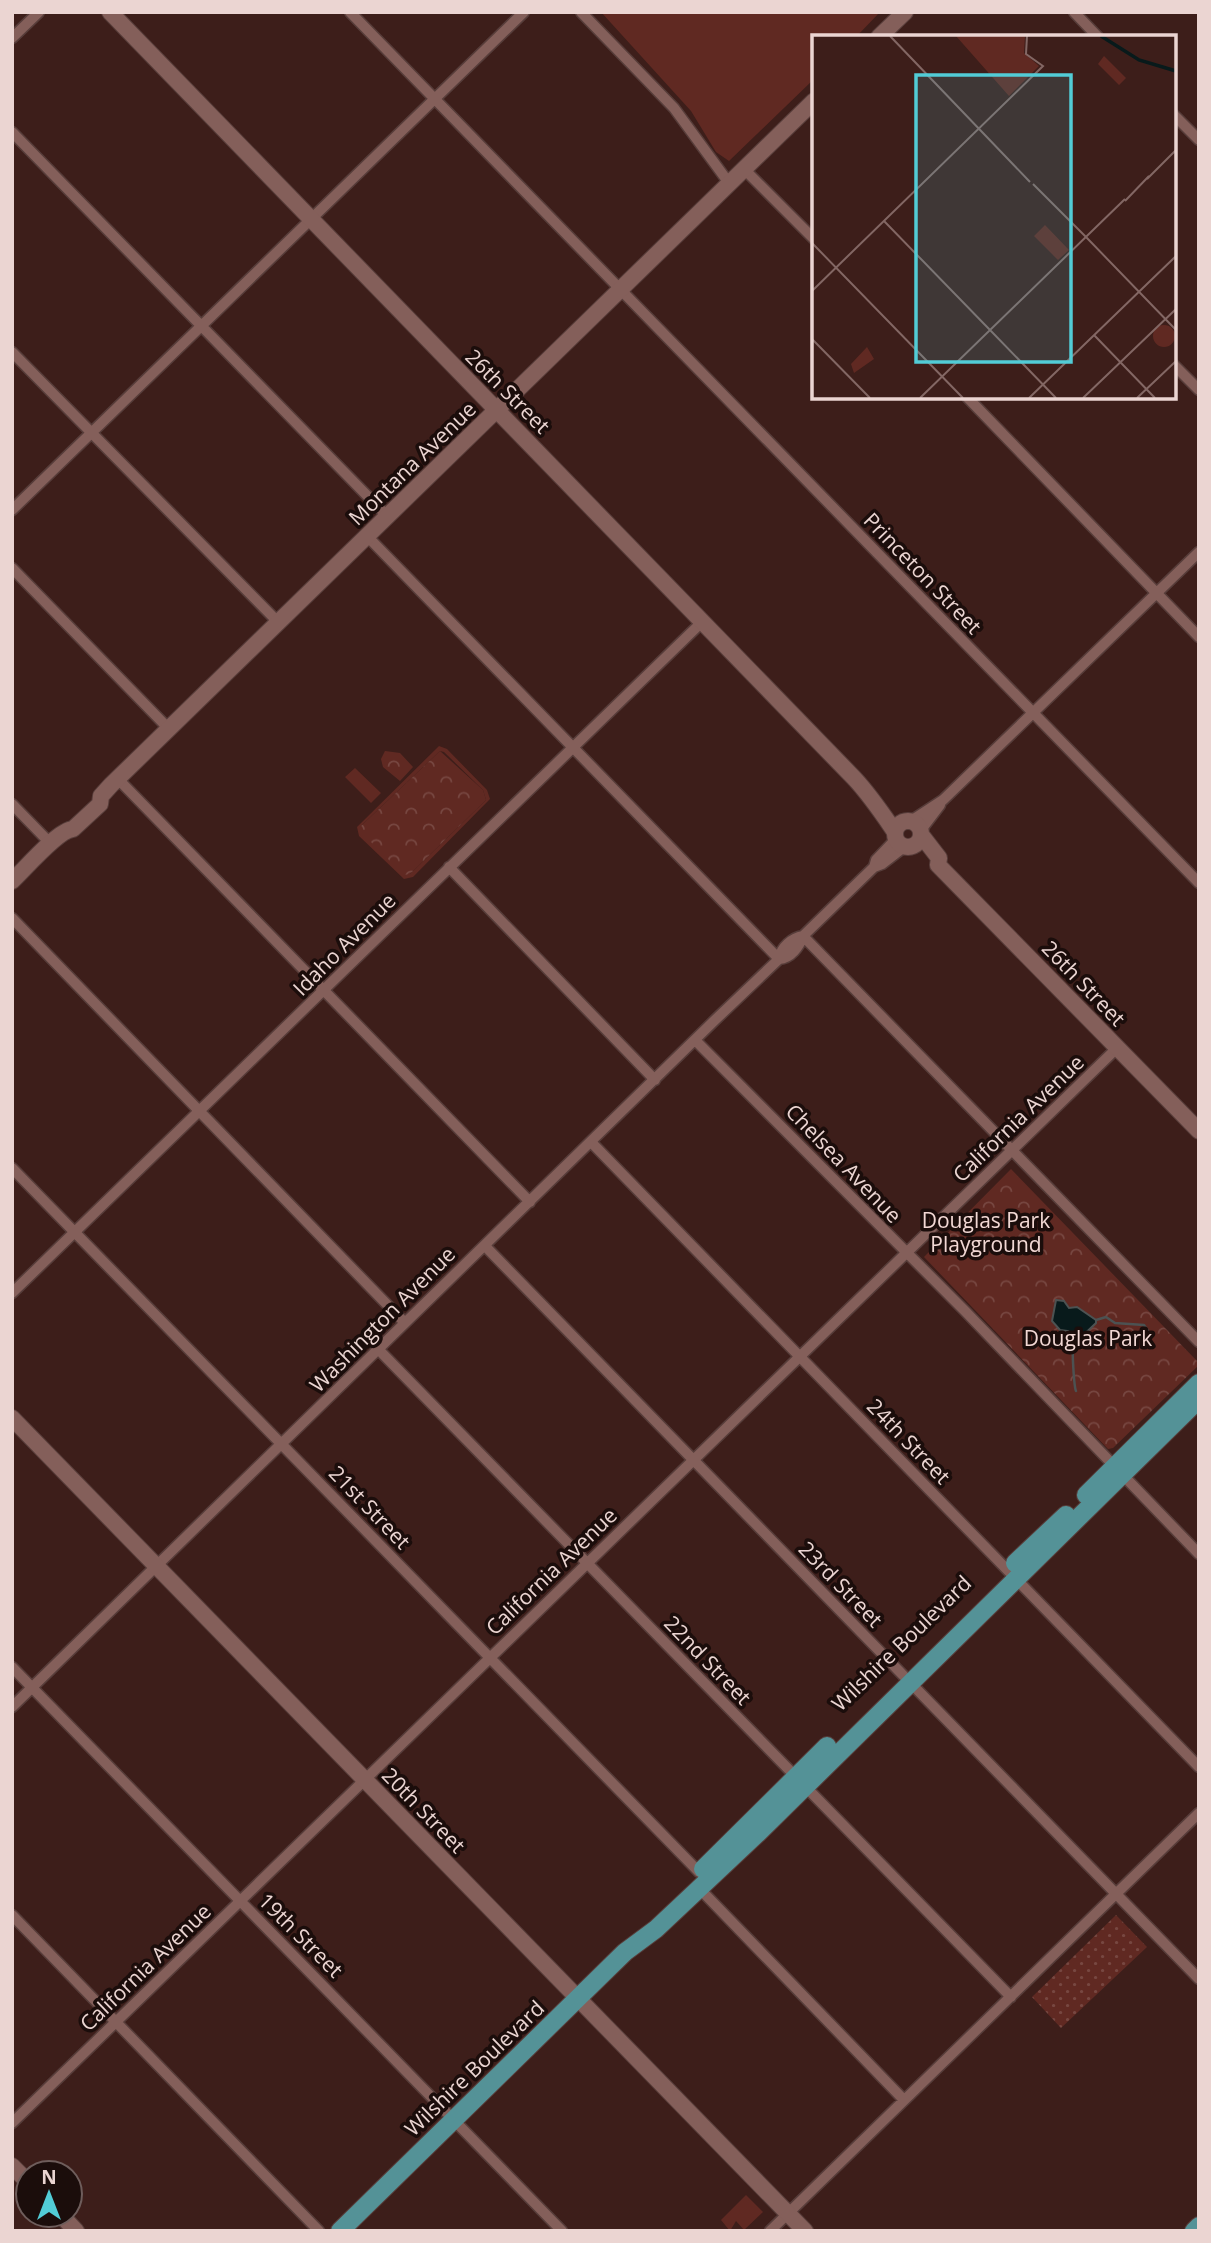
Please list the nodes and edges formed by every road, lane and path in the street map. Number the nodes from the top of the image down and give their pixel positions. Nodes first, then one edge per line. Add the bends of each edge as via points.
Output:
1 (39, 12) edge
2 (110, 12) edge
3 (350, 12) edge
4 (524, 12) edge
5 (581, 12) edge
6 (905, 12) edge
7 (1074, 12) edge
8 (881, 35) edge
9 (1096, 35) edge
10 (12, 38) edge
11 (435, 99) junction
12 (812, 103) edge
13 (1176, 117) edge
14 (12, 132) edge
15 (1199, 141) edge
16 (744, 169) junction
17 (729, 183) junction
18 (311, 219) junction
19 (812, 237) edge
20 (620, 289) junction
21 (200, 325) junction
22 (12, 352) edge
23 (1176, 367) edge
24 (1199, 390) edge
25 (969, 399) edge
26 (497, 410) junction
27 (92, 433) junction
28 (12, 510) edge
29 (387, 516) junction
30 (367, 536) junction
31 (1199, 552) edge
32 (12, 568) edge
33 (1157, 593) junction
34 (278, 622) junction
35 (702, 622) junction
36 (1199, 637) edge
37 (1033, 713) junction
38 (169, 729) junction
39 (573, 747) junction
40 (118, 779) junction
41 (12, 804) edge
42 (908, 834) junction
43 (51, 844) junction
44 (449, 867) junction
45 (12, 881) edge
46 (1199, 883) edge
47 (12, 918) edge
48 (803, 936) junction
49 (779, 959) junction
50 (325, 989) junction
51 (695, 1040) junction
52 (1117, 1048) junction
53 (655, 1080) junction
54 (199, 1111) junction
55 (1199, 1131) edge
56 (591, 1142) junction
57 (1011, 1151) junction
58 (12, 1168) edge
59 (530, 1202) junction
60 (75, 1233) junction
61 (485, 1245) junction
62 (906, 1254) junction
63 (12, 1293) edge
64 (405, 1323) junction
65 (1199, 1342) edge
66 (377, 1349) junction
67 (800, 1357) junction
68 (1199, 1383) edge
69 (1199, 1399) edge
70 (12, 1419) edge
71 (1169, 1421) junction
72 (282, 1444) junction
73 (694, 1460) junction
74 (1120, 1471) junction
75 (1199, 1554) edge
76 (586, 1563) junction
77 (157, 1566) junction
78 (1011, 1574) junction
79 (489, 1658) junction
80 (12, 1667) edge
81 (906, 1677) junction
82 (32, 1688) junction
83 (12, 1707) edge
84 (1199, 1767) edge
85 (364, 1779) junction
86 (800, 1781) junction
87 (1199, 1813) edge
88 (696, 1886) junction
89 (1117, 1894) junction
90 (241, 1902) junction
91 (12, 1915) edge
92 (641, 1938) junction
93 (1199, 1979) edge
94 (1011, 1997) junction
95 (578, 1998) junction
96 (116, 2023) junction
97 (904, 2100) junction
98 (453, 2119) junction
99 (12, 2123) edge
100 (788, 2213) junction
101 (1199, 2226) edge
102 (319, 2231) edge
103 (340, 2231) edge
104 (562, 2231) edge
105 (770, 2231) edge
106 (805, 2231) edge
107 (1194, 2231) edge

1 - 10 street
2 - 18 street, 26th Street
3 - 11 street, Princeton Street
4 - 11 street
5 - 17 street via 674,108
6 - 8 street
7 - 9 street
11 - 18 street
11 - 20 street, Princeton Street
12 - 16 street, Montana Avenue
13 - 15 street
14 - 21 street
16 - 17 street, Montana Avenue
16 - 19 street
17 - 20 street, Montana Avenue
18 - 21 street
18 - 26 street, 26th Street
20 - 26 street, Montana Avenue
20 - 37 street, Princeton Street
21 - 27 street
21 - 29 street
22 - 27 street
23 - 24 street
25 - 33 street
26 - 29 street, Montana Avenue
26 - 35 street, 26th Street
27 - 28 street
27 - 34 street
29 - 30 street, Montana Avenue
30 - 34 street, Montana Avenue
30 - 39 street
31 - 33 street, Washington Avenue
32 - 38 street
33 - 36 street
33 - 37 street, Washington Avenue
34 - 38 street, Montana Avenue
35 - 39 street, Idaho Avenue
35 - 42 street, 26th Street via 876,802 885,804
37 - 42 street, Washington Avenue
37 - 46 street, Princeton Street
38 - 40 street, Montana Avenue
39 - 44 street, Idaho Avenue
39 - 49 street
40 - 43 street, Montana Avenue via 101,796 100,804
40 - 50 street
41 - 43 street
42 - 48 street, Washington Avenue via 876,860
42 - 52 street, 26th Street via 932,865 939,865
43 - 45 street, Montana Avenue
44 - 50 street, Idaho Avenue
44 - 53 street
47 - 54 street
48 - 49 street, Washington Avenue via 786,958
48 - 57 street
49 - 51 street, Washington Avenue
50 - 54 street, Idaho Avenue
50 - 59 street
51 - 53 street, Washington Avenue
51 - 62 street, Chelsea Avenue
52 - 55 street, 26th Street
52 - 57 street, California Avenue
53 - 56 street, Washington Avenue
54 - 60 street, Idaho Avenue
54 - 64 street
56 - 59 street, Washington Avenue
56 - 67 street, 24th Street
57 - 62 street, California Avenue
57 - 65 street
58 - 60 street, 21st Street
59 - 61 street, Washington Avenue
60 - 63 street, Idaho Avenue
60 - 72 street, 21st Street
61 - 64 street, Washington Avenue
61 - 73 street, 23rd Street
62 - 67 street, California Avenue
62 - 74 street, Chelsea Avenue
64 - 66 street, Washington Avenue
66 - 72 street, Washington Avenue
66 - 76 street, 22nd Street
67 - 73 street, California Avenue
67 - 78 street, 24th Street
68 - 71 main road, Wilshire Boulevard
69 - 71 main road, Wilshire Boulevard
70 - 77 street, 20th Street
71 - 74 main road, Wilshire Boulevard
72 - 77 street, Washington Avenue
72 - 79 street, 21st Street
73 - 76 street, California Avenue
73 - 81 street, 23rd Street
74 - 75 street, Chelsea Avenue
74 - 78 main road, Wilshire Boulevard
76 - 79 street, California Avenue
76 - 86 street, 22nd Street
77 - 82 street, Washington Avenue
77 - 85 street, 20th Street
78 - 81 main road, Wilshire Boulevard
78 - 84 street, 24th Street
79 - 85 street, California Avenue
79 - 88 street, 21st Street
80 - 82 street, 19th Street
81 - 86 main road, Wilshire Boulevard
81 - 89 street, 23rd Street
82 - 83 street, Washington Avenue
82 - 90 street, 19th Street
85 - 90 street, California Avenue
85 - 95 street, 20th Street
86 - 88 main road, Wilshire Boulevard
86 - 94 street, 22nd Street
87 - 89 street
88 - 92 main road, Wilshire Boulevard via 656,1929
88 - 92 main road, Wilshire Boulevard via 647,1921
88 - 97 street, 21st Street
89 - 93 street, 23rd Street
89 - 94 street
90 - 96 street, California Avenue
90 - 98 street, 19th Street
91 - 96 street
92 - 95 main road, Wilshire Boulevard
94 - 97 street
95 - 98 main road, Wilshire Boulevard
95 - 100 street, 20th Street
96 - 99 street, California Avenue
96 - 102 street
97 - 100 street
98 - 103 main road, Wilshire Boulevard
98 - 104 street, 19th Street
100 - 105 street
100 - 106 street, 20th Street
101 - 107 main road

